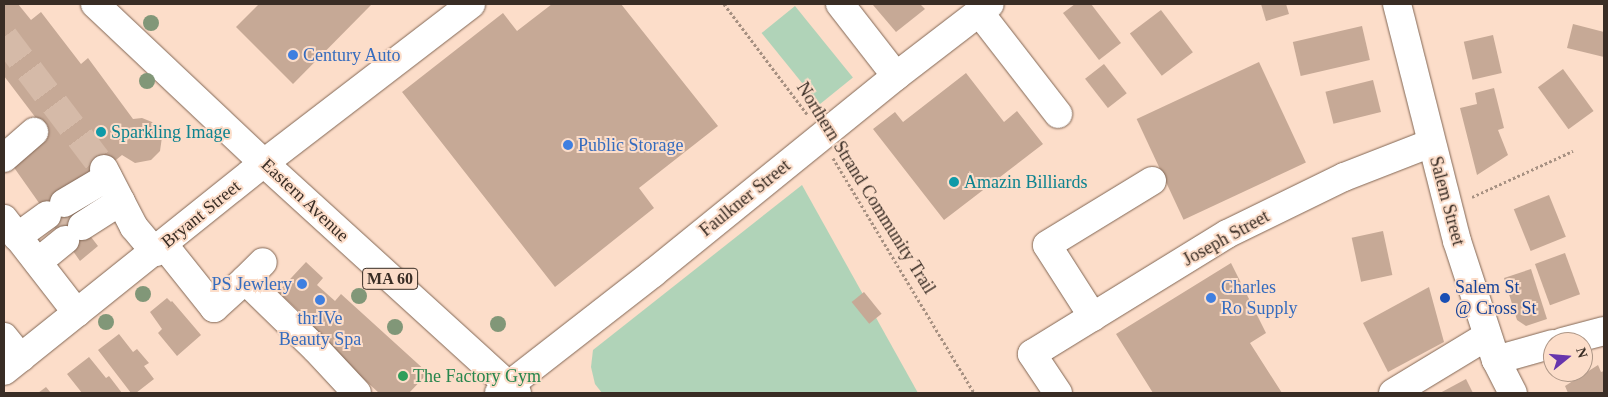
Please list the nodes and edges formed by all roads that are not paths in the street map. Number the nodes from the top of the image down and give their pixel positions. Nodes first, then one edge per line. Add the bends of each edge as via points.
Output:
1 (471, 4) edge
2 (840, 4) edge
3 (1398, 4) edge
4 (101, 5) edge
5 (985, 8) edge
6 (896, 76) junction
7 (1058, 114) dead end
8 (34, 132) dead end
9 (1431, 142) junction
10 (4, 158) edge
11 (264, 162) junction
12 (1152, 181) dead end
13 (22, 242) edge
14 (159, 248) junction
15 (77, 313) junction
16 (1092, 317) junction
17 (4, 336) edge
18 (1543, 345) edge
19 (1491, 348) junction
20 (12, 365) edge
21 (509, 391) edge
22 (357, 393) edge
23 (1058, 393) edge
24 (1393, 393) edge
25 (1513, 393) edge

1 - 11 main road, Bryant Street
2 - 6 main road
3 - 9 main road, Salem Street
4 - 11 main road, Eastern Avenue / MA 60
5 - 6 main road, Faulkner Street
5 - 7 main road
6 - 21 main road, Faulkner Street
8 - 10 main road
9 - 16 main road, Joseph Street via 1344,177 1227,234
9 - 19 main road, Salem Street
11 - 14 main road, Bryant Street
11 - 21 main road, Eastern Avenue / MA 60
12 - 16 main road via 1048,245
13 - 14 main road via 64,221 112,184 134,227
13 - 15 main road
14 - 15 main road, Bryant Street
14 - 22 main road via 214,308 254,271
15 - 20 main road, Bryant Street
16 - 23 main road, Joseph Street via 1032,354
17 - 20 main road
18 - 19 main road
19 - 24 main road
19 - 25 main road, Salem Street

